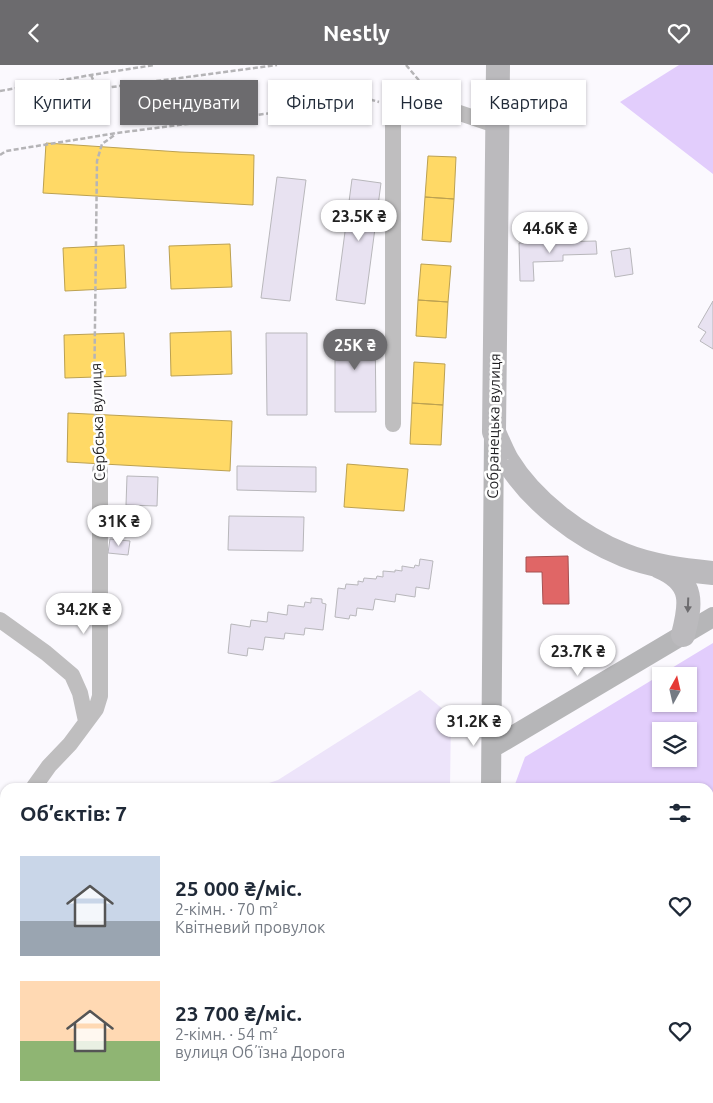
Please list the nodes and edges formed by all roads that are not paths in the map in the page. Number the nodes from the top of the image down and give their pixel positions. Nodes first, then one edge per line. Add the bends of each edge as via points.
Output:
1 (498, 65) edge
2 (498, 126) junction
3 (392, 424) dead end
4 (494, 432) junction
5 (100, 470) road end
6 (646, 562) junction
7 (713, 573) edge
8 (713, 617) edge
9 (0, 621) edge
10 (683, 635) junction
11 (86, 721) junction
12 (492, 748) junction
13 (37, 783) edge
14 (491, 783) edge

1 - 2 highway, Собранецька вулиця
2 - 3 street via 440,106 393,105
2 - 4 highway, Собранецька вулиця
4 - 6 highway via 507,460 548,509 589,538
4 - 12 main road, Собранецька вулиця
5 - 11 street, Сербська вулиця via 100,696 96,709
6 - 7 highway
6 -> 10 highway via 677,576 686,590 689,605
8 - 10 main road
9 - 11 street via 72,675
10 - 12 main road
11 - 13 street, Сербська вулиця
12 - 14 main road, Собранецька вулиця

